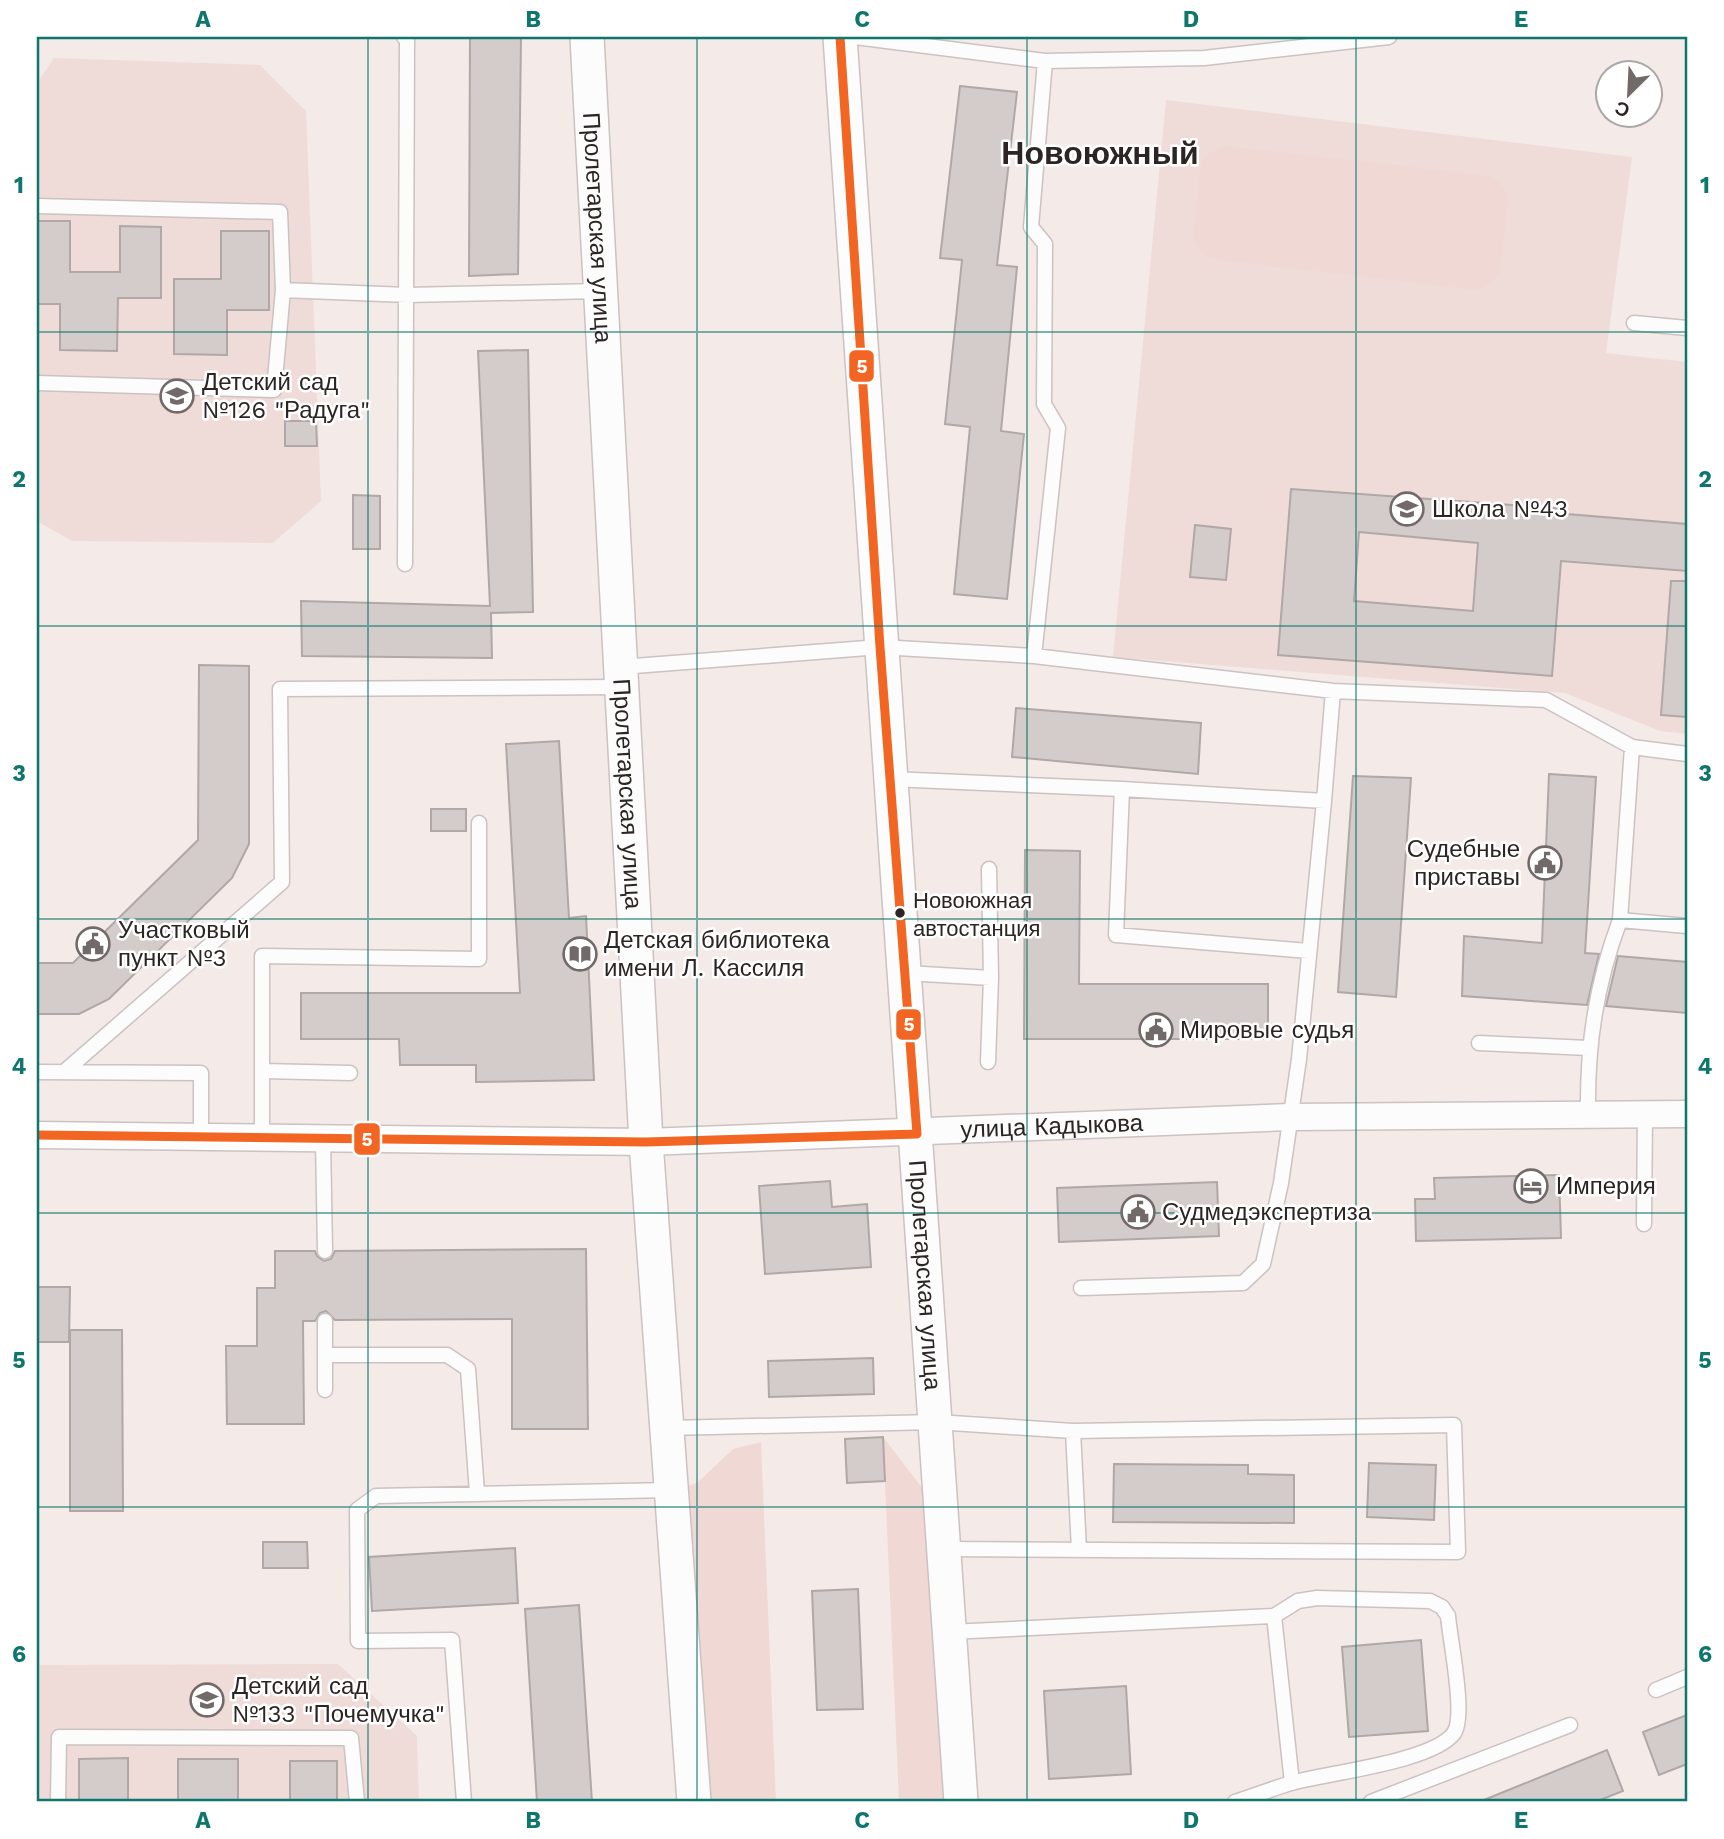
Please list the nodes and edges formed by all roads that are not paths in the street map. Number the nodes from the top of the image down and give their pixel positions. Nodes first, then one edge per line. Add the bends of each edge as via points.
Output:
1 (404, 37) edge
2 (587, 37) edge
3 (840, 37) edge
4 (855, 37) edge
5 (1390, 37) edge
6 (1045, 61) junction
7 (37, 206) edge
8 (284, 290) junction
9 (601, 291) junction
10 (407, 295) junction
11 (1634, 324) dead end
12 (1687, 328) edge
13 (37, 383) edge
14 (405, 565) dead end
15 (880, 647) junction
16 (1034, 656) junction
17 (621, 677) junction
18 (1333, 691) junction
19 (1632, 747) junction
20 (1687, 754) edge
21 (891, 779) junction
22 (1122, 789) junction
23 (1324, 801) junction
24 (479, 823) dead end
25 (989, 869) dead end
26 (1620, 920) junction
27 (1687, 926) edge
28 (1308, 951) junction
29 (906, 973) junction
30 (991, 978) junction
31 (1479, 1043) dead end
32 (1588, 1048) junction
33 (988, 1062) dead end
34 (262, 1071) junction
35 (37, 1072) edge
36 (64, 1072) junction
37 (350, 1073) dead end
38 (1588, 1113) junction
39 (1645, 1113) junction
40 (1687, 1114) edge
41 (1290, 1117) junction
42 (917, 1134) junction
43 (37, 1135) edge
44 (201, 1137) junction
45 (262, 1138) junction
46 (323, 1139) junction
47 (646, 1142) junction
48 (1644, 1224) dead end
49 (325, 1251) dead end
50 (1081, 1288) dead end
51 (325, 1321) dead end
52 (325, 1355) junction
53 (325, 1390) dead end
54 (936, 1422) junction
55 (667, 1428) junction
56 (1073, 1431) junction
57 (671, 1490) junction
58 (477, 1493) junction
59 (945, 1549) junction
60 (1079, 1550) junction
61 (1274, 1616) junction
62 (950, 1632) junction
63 (1687, 1677) edge
64 (1656, 1690) dead end
65 (1570, 1725) dead end
66 (1292, 1783) junction
67 (58, 1802) edge
68 (357, 1802) edge
69 (464, 1802) edge
70 (694, 1802) edge
71 (961, 1802) edge
72 (1235, 1802) edge
73 (1371, 1802) edge

1 - 10 lane
2 - 9 street, Пролетарская улица
3 - 15 street, Пролетарская улица
4 - 6 lane
5 - 6 lane via 1204,58
6 - 16 lane via 1031,228 1045,244 1044,404 1058,428
7 - 8 lane via 280,212
8 - 10 lane
8 - 13 lane via 274,390
9 - 10 lane
9 - 17 street, Пролетарская улица
10 - 14 lane
11 - 12 lane
15 - 16 lane
15 - 17 lane
15 - 21 street, Пролетарская улица
16 - 18 lane
17 - 36 lane via 279,690 282,882
17 - 47 street, Пролетарская улица
18 - 19 lane via 1546,700
18 - 23 lane
19 - 20 lane
19 - 26 lane
21 - 22 lane
21 - 29 street, Пролетарская улица
22 - 23 lane
22 - 28 lane via 1116,935
23 - 28 lane
24 - 34 lane via 479,959 262,956
25 - 30 lane
26 - 27 lane
26 - 32 lane via 1609,949
28 - 41 lane
29 - 30 lane
29 - 42 street, Пролетарская улица
30 - 33 lane
31 - 32 lane
32 - 38 lane
34 - 37 lane
34 - 45 lane
35 - 36 lane
36 - 44 lane via 201,1073
38 - 39 street, улица Кадыкова
38 - 41 street, улица Кадыкова
39 - 40 street, улица Кадыкова
39 - 48 lane
41 - 42 street, улица Кадыкова
41 - 50 lane via 1263,1264 1244,1283
42 - 47 street, улица Кадыкова
42 - 54 street, Пролетарская улица
43 - 44 street, улица Кадыкова
44 - 45 street, улица Кадыкова
45 - 46 street, улица Кадыкова
46 - 47 street, улица Кадыкова
46 - 49 lane
47 - 55 street, Пролетарская улица
51 - 52 lane
52 - 53 lane
52 - 58 lane via 447,1355 468,1369
54 - 55 lane
54 - 56 lane
54 - 59 street, Пролетарская улица
55 - 57 street, Пролетарская улица
56 - 60 lane
56 - 60 lane via 1454,1426 1458,1552
57 - 58 lane
57 - 70 street, Пролетарская улица
58 - 69 lane via 376,1496 357,1510 358,1641 452,1640
59 - 60 lane
59 - 62 street, Пролетарская улица
61 - 62 lane
61 - 66 lane
61 - 66 lane via 1298,1601 1317,1598 1430,1601 1442,1607 1447,1616 1459,1716 1454,1733 1435,1747
62 - 71 street, Пролетарская улица
63 - 64 lane
65 - 73 lane
66 - 72 lane
67 - 68 lane via 59,1737 73,1737 351,1738

